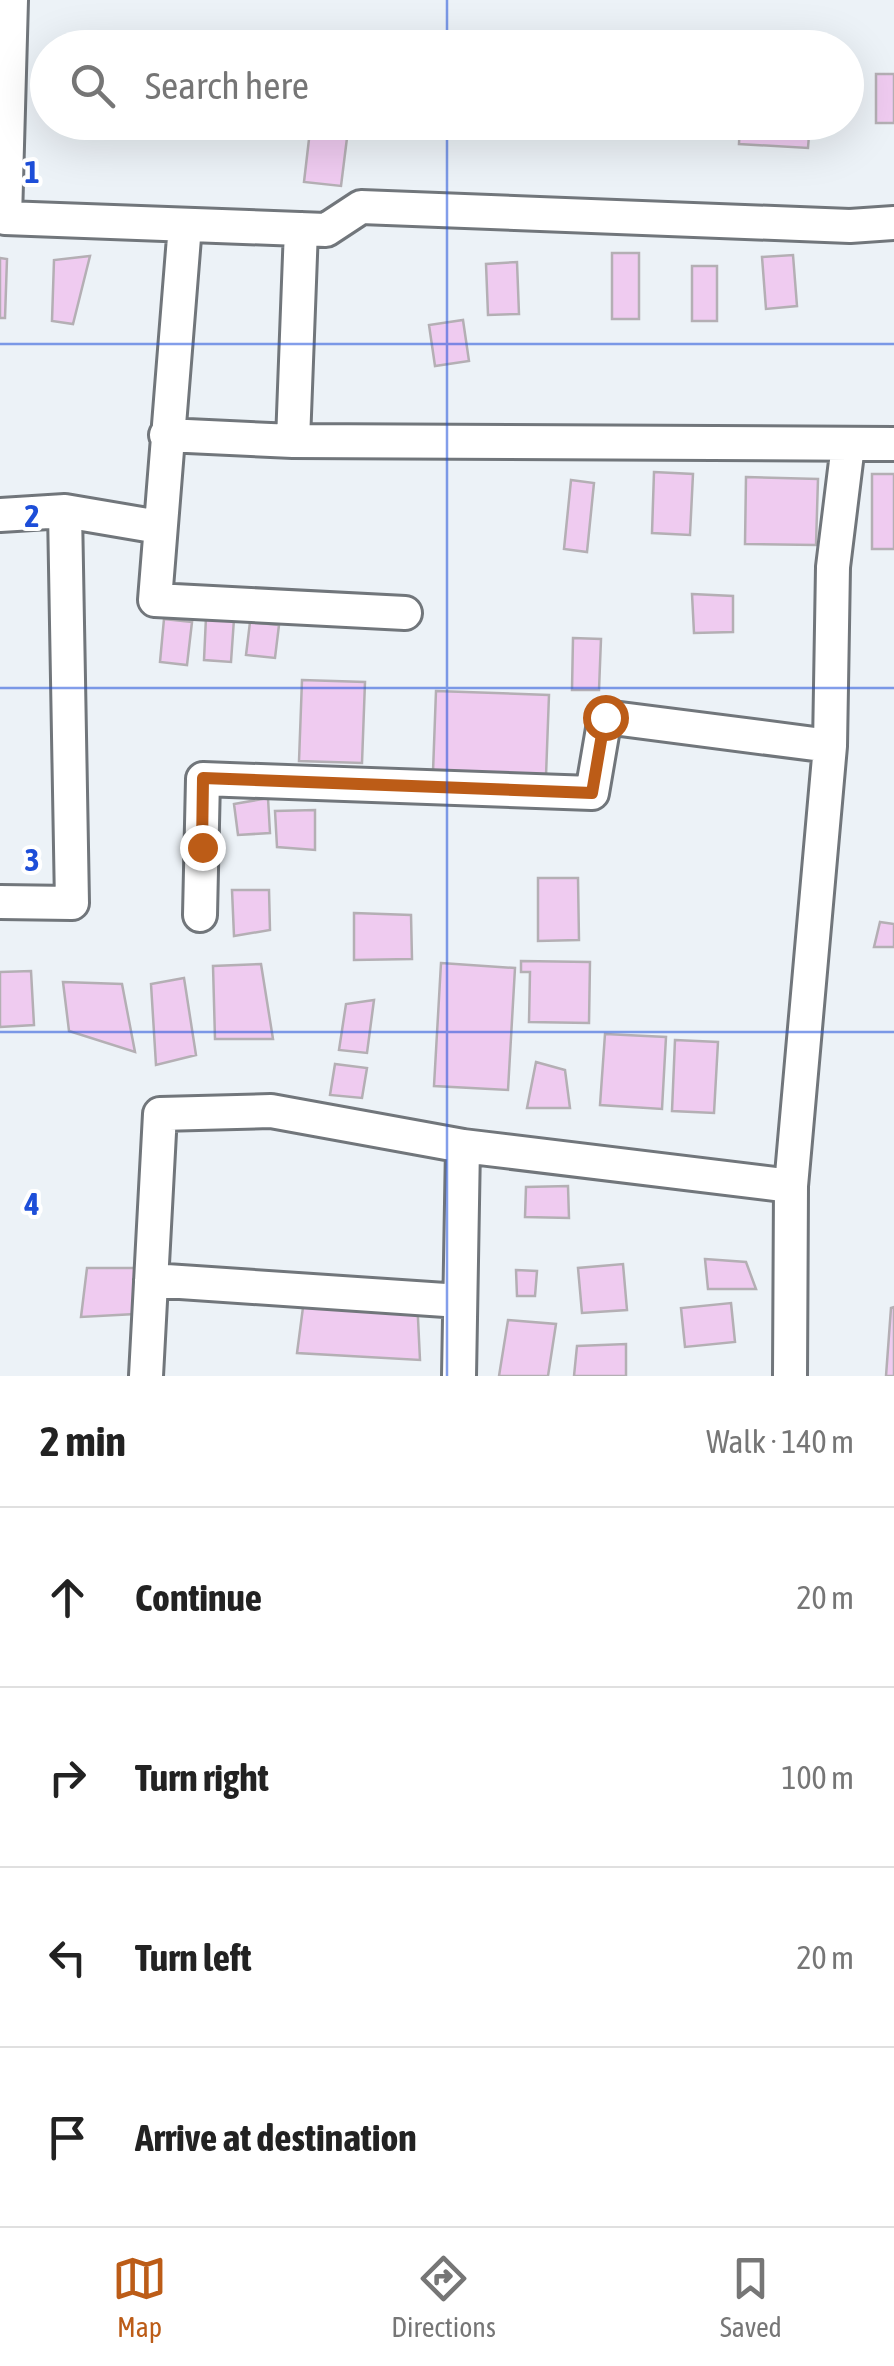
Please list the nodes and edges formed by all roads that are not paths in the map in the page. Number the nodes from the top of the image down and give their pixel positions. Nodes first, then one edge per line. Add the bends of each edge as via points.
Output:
1 (11, 0) edge
2 (894, 223) edge
3 (184, 224) junction
4 (302, 229) junction
5 (166, 434) junction
6 (293, 441) junction
7 (894, 444) edge
8 (848, 445) junction
9 (65, 511) junction
10 (0, 515) edge
11 (159, 527) junction
12 (404, 613) dead end
13 (830, 746) junction
14 (0, 902) edge
15 (200, 915) dead end
16 (463, 1146) junction
17 (791, 1186) junction
18 (152, 1280) junction
19 (460, 1300) junction
20 (146, 1376) edge
21 (460, 1376) edge
22 (790, 1376) edge

1 - 3 street via 5,218
2 - 4 street via 362,206 326,230
3 - 4 street
3 - 5 street
4 - 6 street
5 - 6 street
5 - 11 street
6 - 8 street
7 - 8 street
8 - 13 street via 833,568
9 - 10 street
9 - 11 street
9 - 14 street via 72,903
11 - 12 street via 154,600
13 - 15 street via 605,717 592,793 203,778
13 - 17 street
16 - 17 street
16 - 18 street via 272,1111 160,1114
16 - 19 street
17 - 22 street
18 - 19 street
18 - 20 street
19 - 21 street

